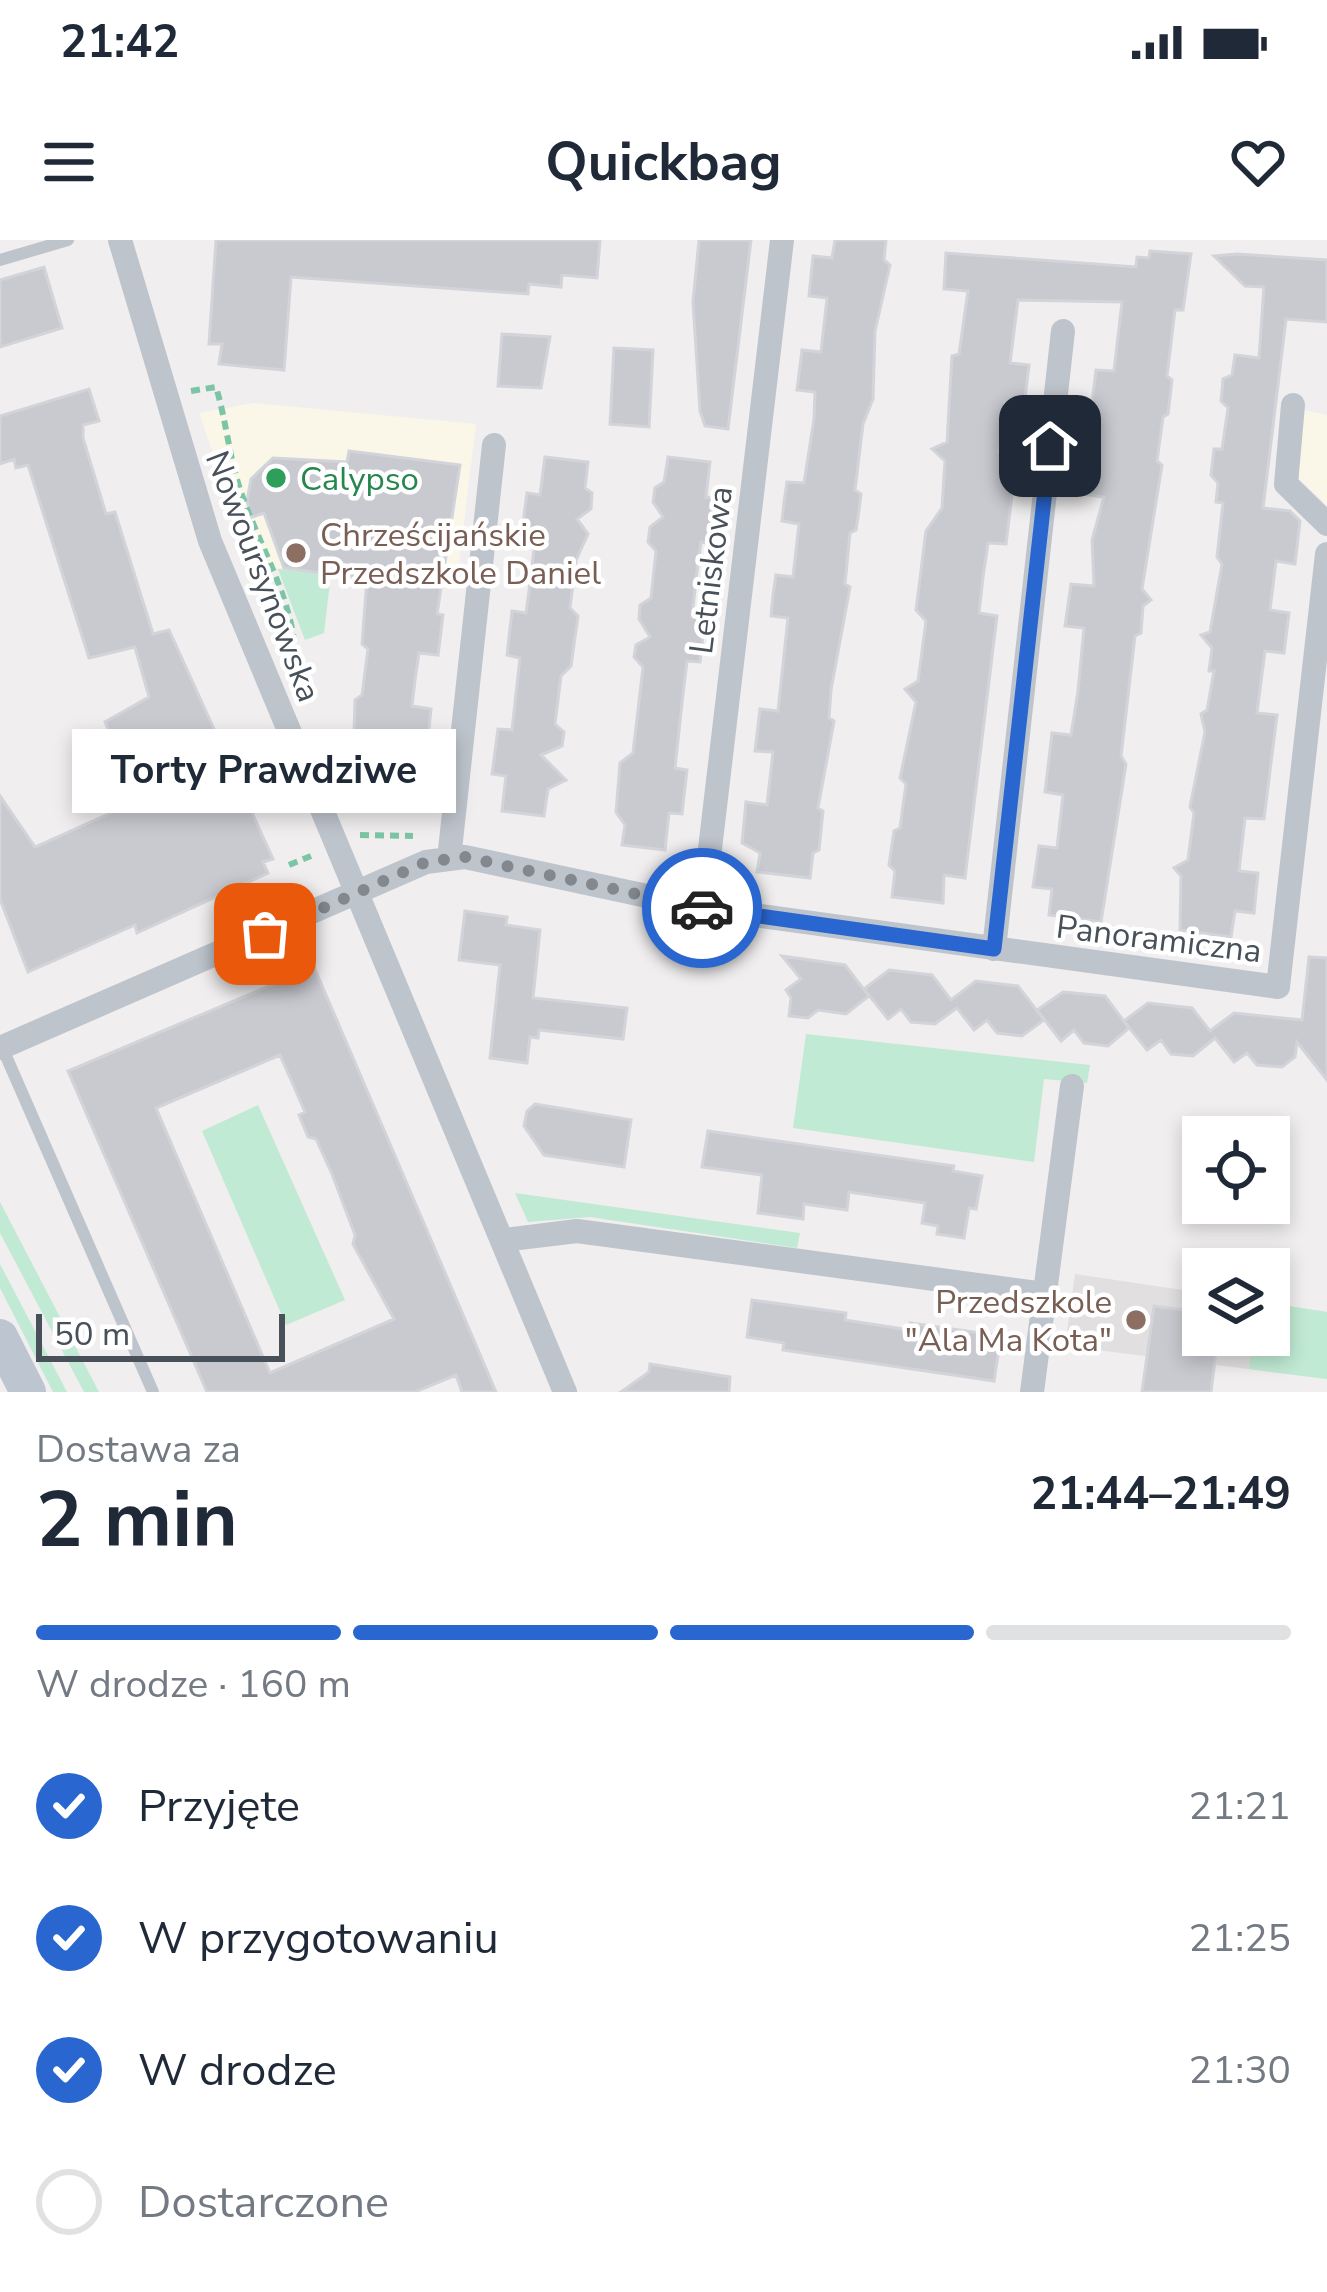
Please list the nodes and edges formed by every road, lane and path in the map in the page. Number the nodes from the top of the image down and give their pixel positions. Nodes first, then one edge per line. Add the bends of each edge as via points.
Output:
1 (68, 240) edge
2 (120, 240) edge
3 (782, 240) edge
4 (0, 260) edge
5 (1063, 331) dead end
6 (188, 391) dead end
7 (1293, 406) dead end
8 (494, 445) dead end
9 (1327, 524) edge
10 (1327, 554) edge
11 (295, 675) dead end
12 (398, 836) dead end
13 (320, 852) dead end
14 (449, 860) junction
15 (289, 865) dead end
16 (365, 888) junction
17 (703, 908) junction
18 (994, 949) junction
19 (0, 1046) edge
20 (1072, 1086) dead end
21 (504, 1240) junction
22 (1045, 1294) junction
23 (0, 1337) edge
24 (28, 1392) edge
25 (153, 1392) edge
26 (565, 1392) edge
27 (1032, 1392) edge

1 - 4 lane
2 - 16 street, Nowoursynowska via 210,541
3 - 17 street, Letniskowa
5 - 18 street
6 - 11 path via 216,387 238,482 298,641
7 - 9 street via 1286,484
8 - 14 street
10 - 18 street, Panoramiczna via 1277,987
12 - 16 path via 357,835
13 - 15 path
14 - 16 street, Panoramiczna
14 - 17 street, Panoramiczna via 489,860
16 - 19 street, Panoramiczna
16 - 21 street, Nowoursynowska
17 - 18 street, Panoramiczna
19 - 25 lane
20 - 22 street
21 - 22 street via 577,1231
21 - 26 street, Nowoursynowska
22 - 27 street
23 - 24 main road

